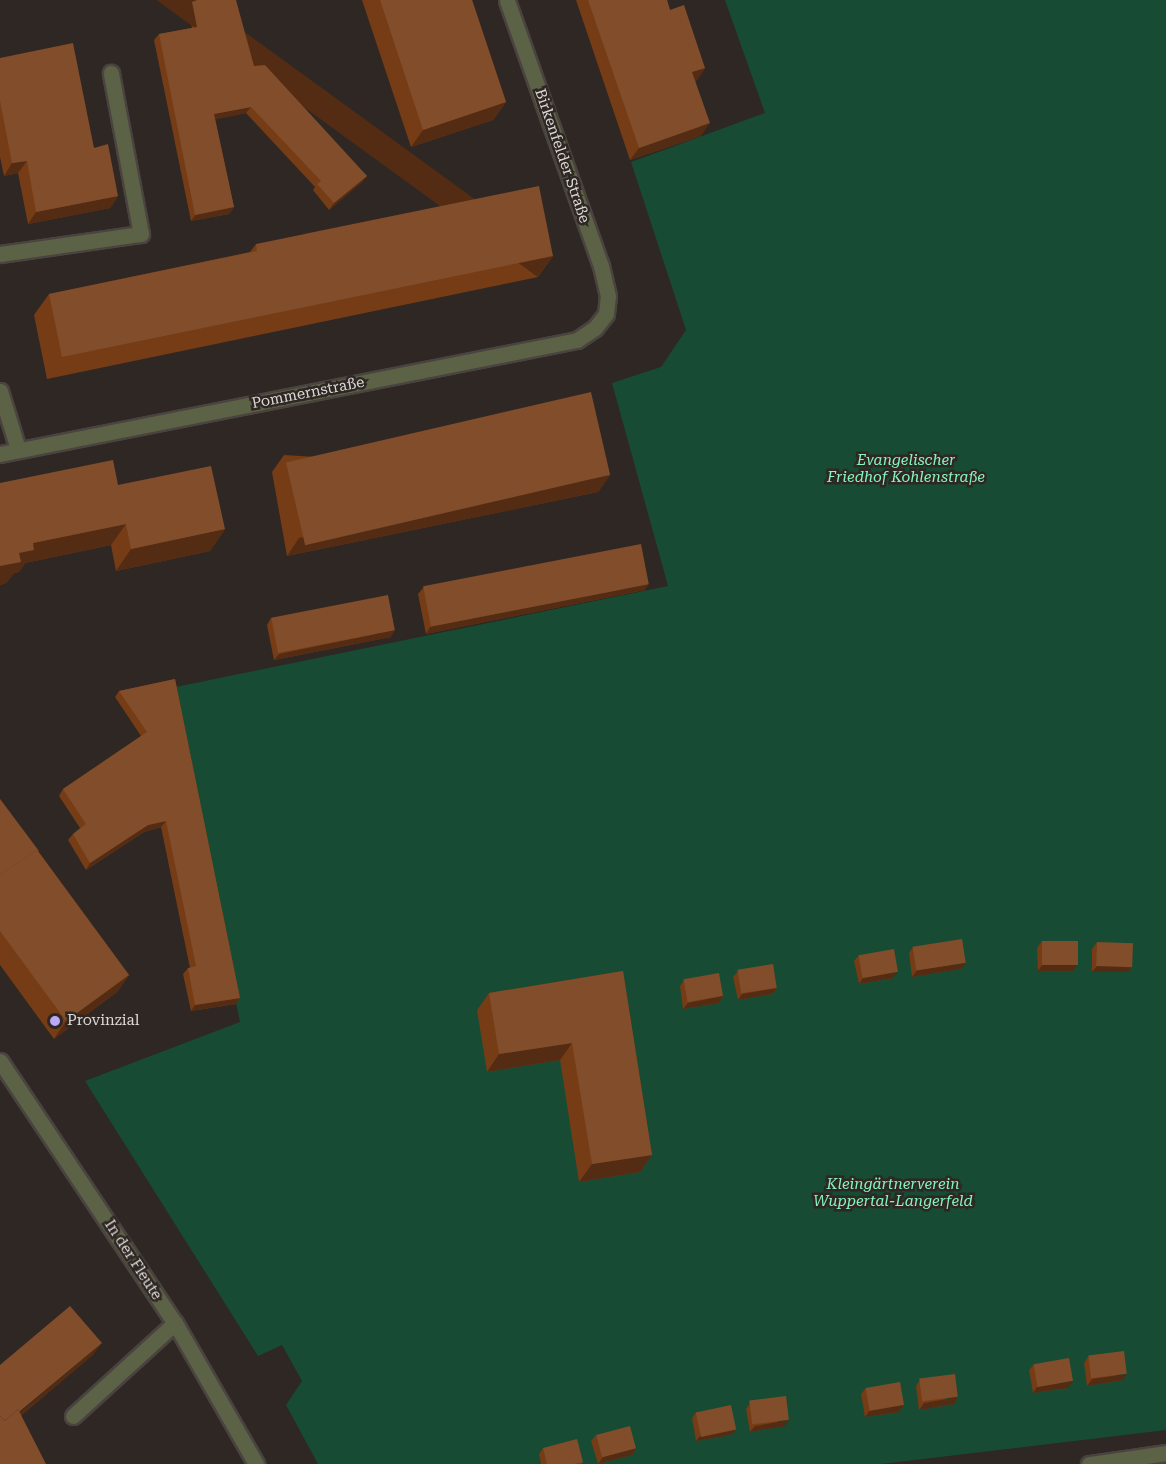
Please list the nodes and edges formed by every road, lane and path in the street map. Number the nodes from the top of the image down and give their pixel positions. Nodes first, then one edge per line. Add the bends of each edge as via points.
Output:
1 (507, 0) edge
2 (111, 73) dead end
3 (0, 254) edge
4 (606, 314) joint
5 (0, 391) edge
6 (18, 450) junction
7 (0, 454) edge
8 (0, 1061) edge
9 (7, 1084) edge
10 (175, 1323) junction
11 (73, 1416) dead end
12 (1166, 1453) edge
13 (256, 1464) edge
14 (1089, 1464) edge

1 - 4 street, Birkenfelder Straße via 601,266 608,296
2 - 3 street via 141,234
4 - 6 street, Pommernstraße via 595,328 577,340
5 - 6 street
6 - 7 street, Pommernstraße
8 - 9 street, In der Fleute
9 - 10 street, In der Fleute
10 - 11 street
10 - 13 street, In der Fleute
12 - 14 street

